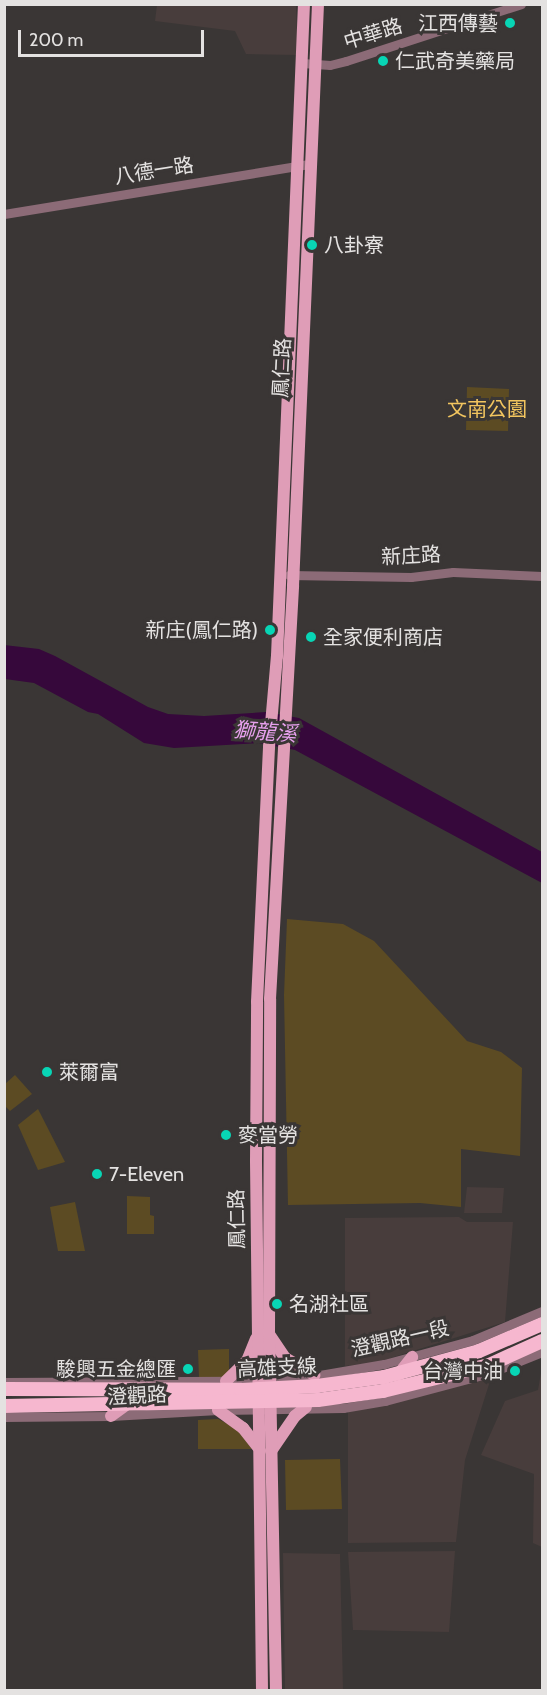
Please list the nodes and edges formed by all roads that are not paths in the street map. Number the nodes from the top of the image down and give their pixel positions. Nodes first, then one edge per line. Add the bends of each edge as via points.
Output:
1 (302, 4) edge
2 (316, 4) edge
3 (521, 4) edge
4 (505, 7) edge
5 (309, 26) junction
6 (307, 63) junction
7 (304, 165) junction
8 (4, 214) edge
9 (287, 575) junction
10 (543, 576) edge
11 (543, 1311) edge
12 (543, 1324) edge
13 (264, 1333) junction
14 (543, 1341) edge
15 (543, 1352) edge
16 (412, 1357) junction
17 (315, 1376) junction
18 (226, 1381) junction
19 (4, 1382) edge
20 (4, 1389) edge
21 (265, 1395) junction
22 (4, 1406) edge
23 (306, 1407) junction
24 (218, 1410) junction
25 (111, 1416) junction
26 (4, 1417) edge
27 (258, 1447) junction
28 (271, 1452) junction
29 (262, 1690) edge
30 (276, 1690) edge

1 - 5 main road, 鳳仁路
2 - 5 main road, 鳳仁路
3 - 4 street, 中華路
4 - 6 street, 中華路 via 346,62
5 - 6 main road, 鳳仁路
6 - 7 main road, 鳳仁路
7 - 8 street, 八德一路
7 - 9 main road, 鳳仁路
9 - 10 street, 新庄路 via 411,577 453,572
9 - 13 main road, 鳳仁路 via 285,710 270,999
9 - 13 main road, 鳳仁路 via 269,747 257,1002 256,1161
11 - 16 street, 澄觀路一段 via 473,1340
12 - 20 highway, 高雄支線, bridge via 468,1354 384,1377 328,1384 242,1390
13 - 17 main road via 285,1358
13 - 18 main road via 247,1360
13 - 21 main road, 鳳仁路
14 - 22 highway, 高雄支線, bridge via 489,1365 383,1391 318,1400
15 - 23 street via 490,1373 385,1401 343,1408
16 - 17 street, 澄觀路一段
16 - 21 main road via 393,1382
17 - 21 street, 澄觀路一段
18 - 19 street, 澄觀路
18 - 21 street, 澄觀路
21 - 23 street
21 - 24 street, 澄觀路
21 - 25 main road via 137,1397
21 - 27 main road, 鳳仁路
21 - 28 main road, 鳳仁路
23 - 28 main road via 294,1416
24 - 25 street, 澄觀路
24 - 27 main road via 243,1428
25 - 26 street, 澄觀路
27 - 29 main road, 鳳仁路
28 - 30 main road, 鳳仁路

